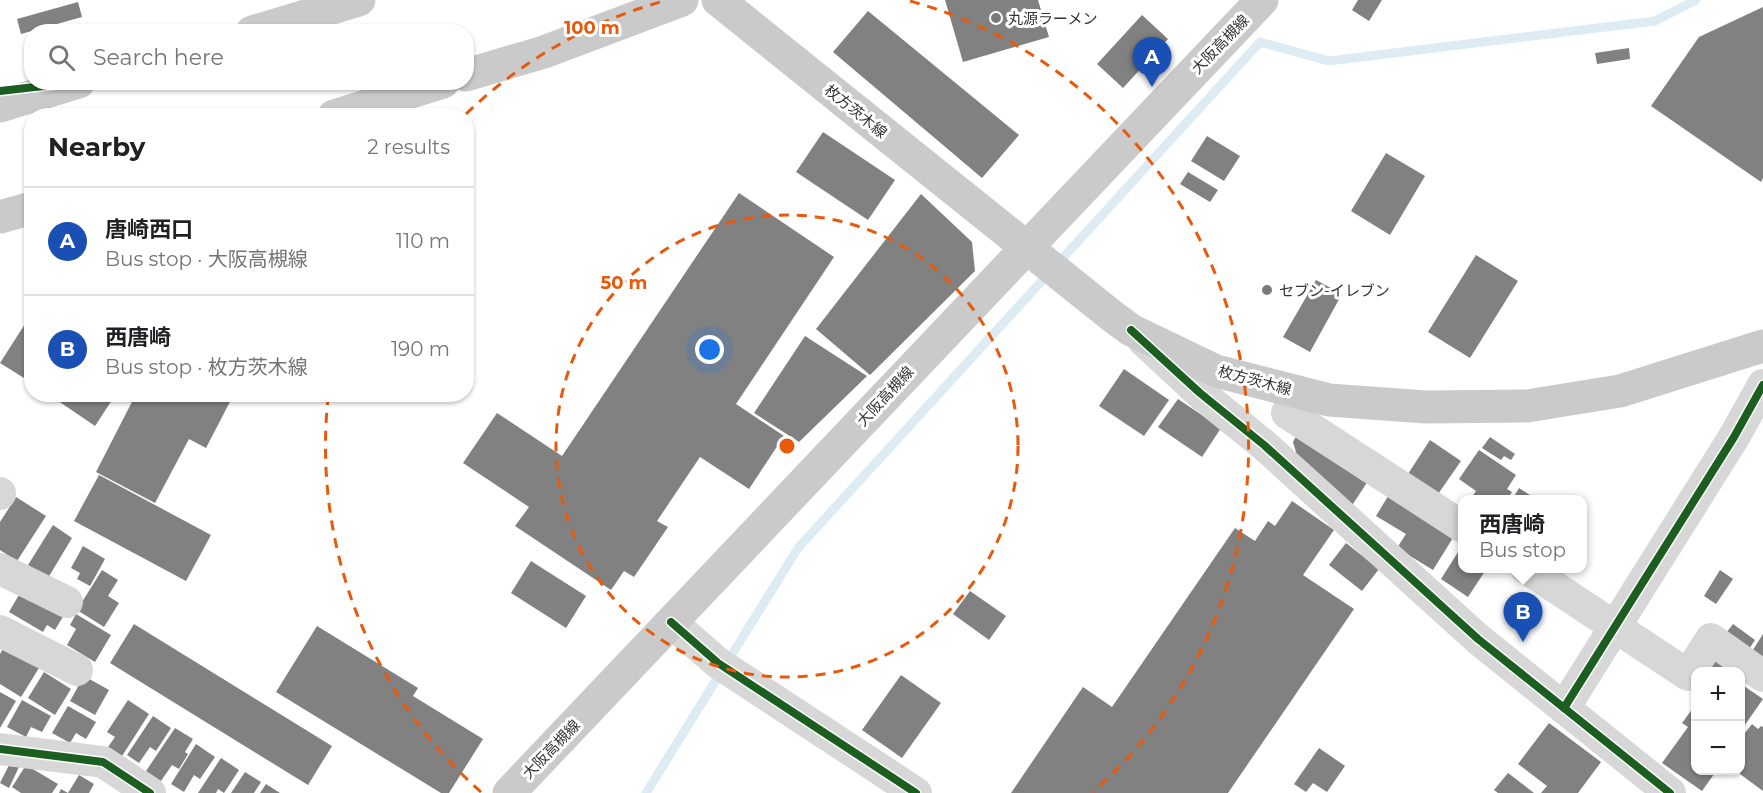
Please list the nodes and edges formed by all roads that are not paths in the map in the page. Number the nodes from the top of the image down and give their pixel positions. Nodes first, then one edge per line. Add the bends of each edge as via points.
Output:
1 (359, 0) edge
2 (682, 0) edge
3 (718, 0) edge
4 (1262, 0) edge
5 (279, 24) edge
6 (474, 73) edge
7 (24, 88) edge
8 (53, 90) edge
9 (417, 90) edge
10 (0, 91) edge
11 (0, 106) edge
12 (360, 108) edge
13 (24, 210) edge
14 (0, 217) edge
15 (1026, 248) junction
16 (1131, 330) junction
17 (1763, 346) edge
18 (1763, 386) edge
19 (1294, 403) junction
20 (1264, 445) junction
21 (1458, 523) edge
22 (0, 569) edge
23 (1534, 573) edge
24 (67, 602) dead end
25 (672, 622) junction
26 (1616, 627) junction
27 (0, 631) edge
28 (77, 670) dead end
29 (1763, 676) edge
30 (1564, 708) junction
31 (0, 749) edge
32 (150, 793) edge
33 (509, 793) edge
34 (916, 793) edge
35 (1670, 793) edge

1 - 5 main road
2 - 6 main road via 544,52
3 - 15 main road, 枚方茨木線
4 - 15 main road, 大阪高槻線
7 - 10 street
8 - 11 main road
9 - 12 main road
13 - 14 main road
15 - 16 main road, 枚方茨木線
15 - 25 main road, 大阪高槻線
16 - 19 main road, 枚方茨木線
16 - 20 street
17 - 19 main road, 枚方茨木線 via 1620,391 1527,406 1426,407 1329,399
18 - 26 street
19 - 20 street
19 - 21 street
20 - 30 street via 1478,639
22 - 24 street
23 - 26 street
25 - 33 main road, 大阪高槻線
25 - 34 street via 718,663
26 - 29 street via 1688,675 1711,639
26 - 30 street
27 - 28 street
30 - 35 street
31 - 32 street via 103,762

